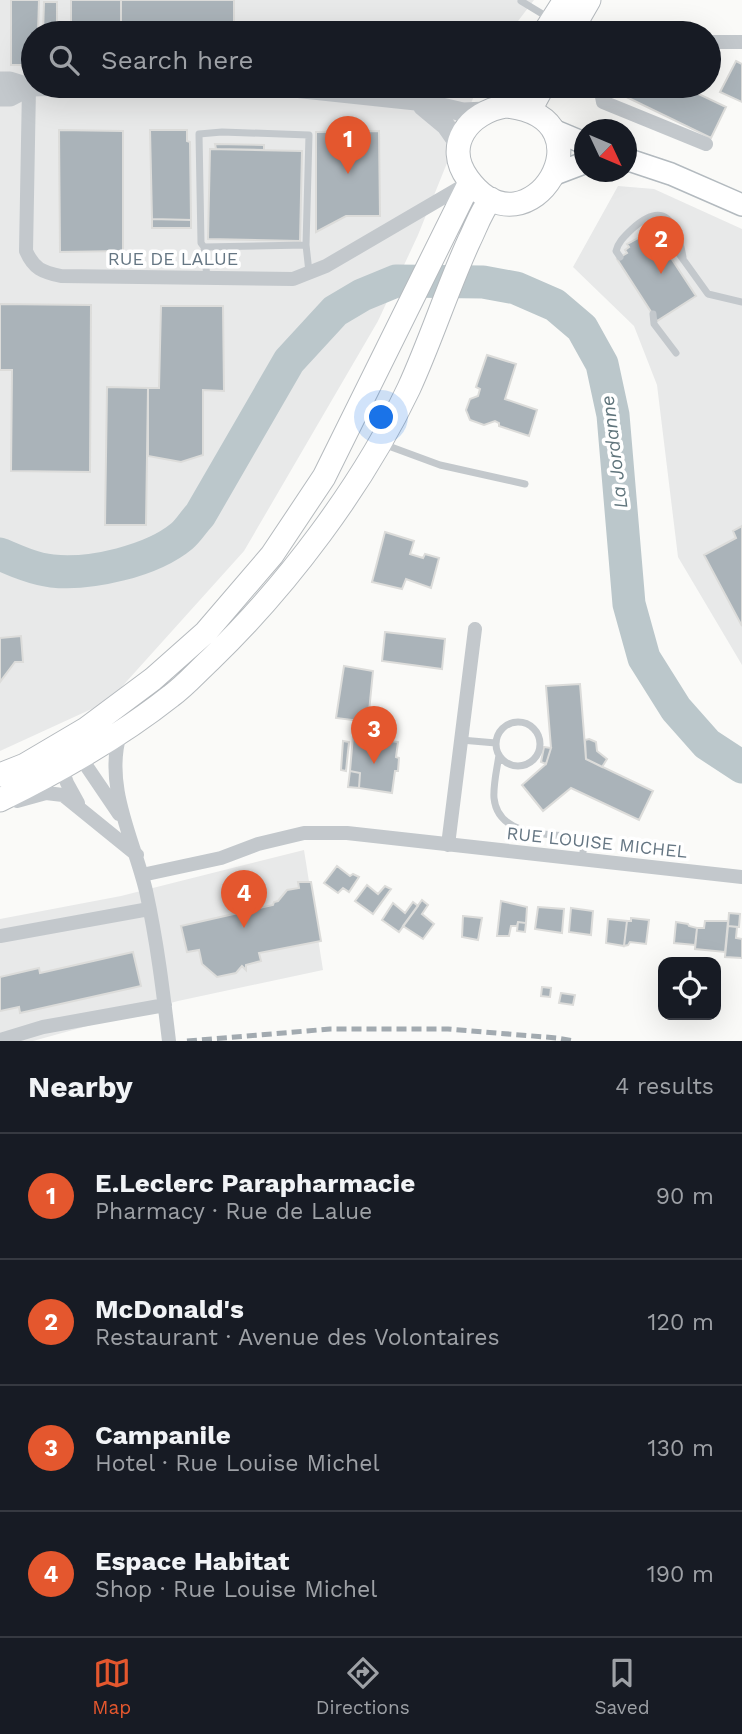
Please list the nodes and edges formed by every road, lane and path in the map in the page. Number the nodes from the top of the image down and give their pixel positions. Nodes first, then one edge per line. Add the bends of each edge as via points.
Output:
1 (565, 0) edge
2 (589, 0) edge
3 (521, 1) edge
4 (548, 21) edge
5 (563, 21) edge
6 (571, 21) edge
7 (721, 42) edge
8 (742, 42) edge
9 (0, 81) edge
10 (21, 84) edge
11 (21, 91) edge
12 (0, 97) edge
13 (29, 98) edge
14 (398, 98) edge
15 (536, 98) edge
16 (602, 98) edge
17 (502, 101) edge
18 (415, 102) junction
19 (530, 110) junction
20 (553, 130) junction
21 (574, 139) edge
22 (706, 144) dead end
23 (460, 146) junction
24 (637, 163) edge
25 (574, 167) edge
26 (555, 174) junction
27 (470, 182) junction
28 (491, 199) junction
29 (742, 205) edge
30 (306, 245) junction
31 (204, 247) junction
32 (620, 257) dead end
33 (309, 272) junction
34 (207, 278) junction
35 (742, 302) edge
36 (653, 314) dead end
37 (676, 353) dead end
38 (379, 443) junction
39 (525, 484) dead end
40 (475, 629) dead end
41 (206, 632) junction
42 (120, 734) junction
43 (461, 740) junction
44 (496, 743) junction
45 (499, 755) junction
46 (70, 761) junction
47 (25, 765) junction
48 (0, 775) edge
49 (0, 800) edge
50 (0, 807) edge
51 (82, 809) junction
52 (128, 827) junction
53 (448, 845) junction
54 (137, 855) junction
55 (582, 859) junction
56 (142, 875) junction
57 (742, 877) edge
58 (149, 909) junction
59 (0, 936) edge
60 (165, 1004) junction
61 (0, 1040) edge
62 (169, 1041) edge

1 - 5 main road
2 - 6 main road
3 - 4 lane
7 - 8 street
9 - 10 street
11 - 12 street
13 - 34 street, RUE DE LALUE via 26,251 33,265 61,276
14 - 18 street
15 - 19 main road
16 - 22 street
17 - 18 street via 463,113
17 - 19 main road
17 - 23 main road via 466,126
18 - 23 street via 446,126
19 - 20 main road
20 - 21 main road
20 - 26 main road via 559,151
23 - 27 main road via 463,171
24 - 29 main road
25 - 26 main road
26 - 28 main road via 542,191 523,203 510,205
27 - 28 main road
27 - 33 street, RUE DE LALUE
27 - 41 main road via 324,477 272,555
28 - 38 main road via 450,285 432,336
30 - 31 lane
30 - 31 lane via 309,135 222,132 199,134
30 - 33 lane
31 - 34 lane
32 - 35 lane via 618,244 643,219 654,214 663,217 667,237 708,295
33 - 34 street, RUE DE LALUE via 293,279
36 - 37 lane via 654,324
38 - 39 lane via 440,465
38 - 42 main road via 357,481 272,594 174,694
40 - 43 street via 460,699
41 - 46 main road via 203,644
41 - 47 main road via 86,729
42 - 46 main road
42 - 52 street via 115,784
43 - 44 lane
43 - 53 street
44 - 45 lane
44 - 45 lane via 500,731 510,723 523,722 534,728 540,739 540,751 532,762 508,764
45 - 55 lane via 494,797 503,822 531,831 584,837
46 - 47 main road
46 - 49 main road
46 - 51 street via 66,783
46 - 52 street
47 - 48 main road
50 - 51 street via 46,793 63,795
51 - 54 street
52 - 54 street
53 - 55 street, RUE LOUISE MICHEL
53 - 56 street, RUE LOUISE MICHEL via 347,833 304,833
54 - 56 street
55 - 57 street, RUE LOUISE MICHEL
56 - 58 street
58 - 59 street
58 - 60 street
60 - 61 street via 43,1027
60 - 62 street

